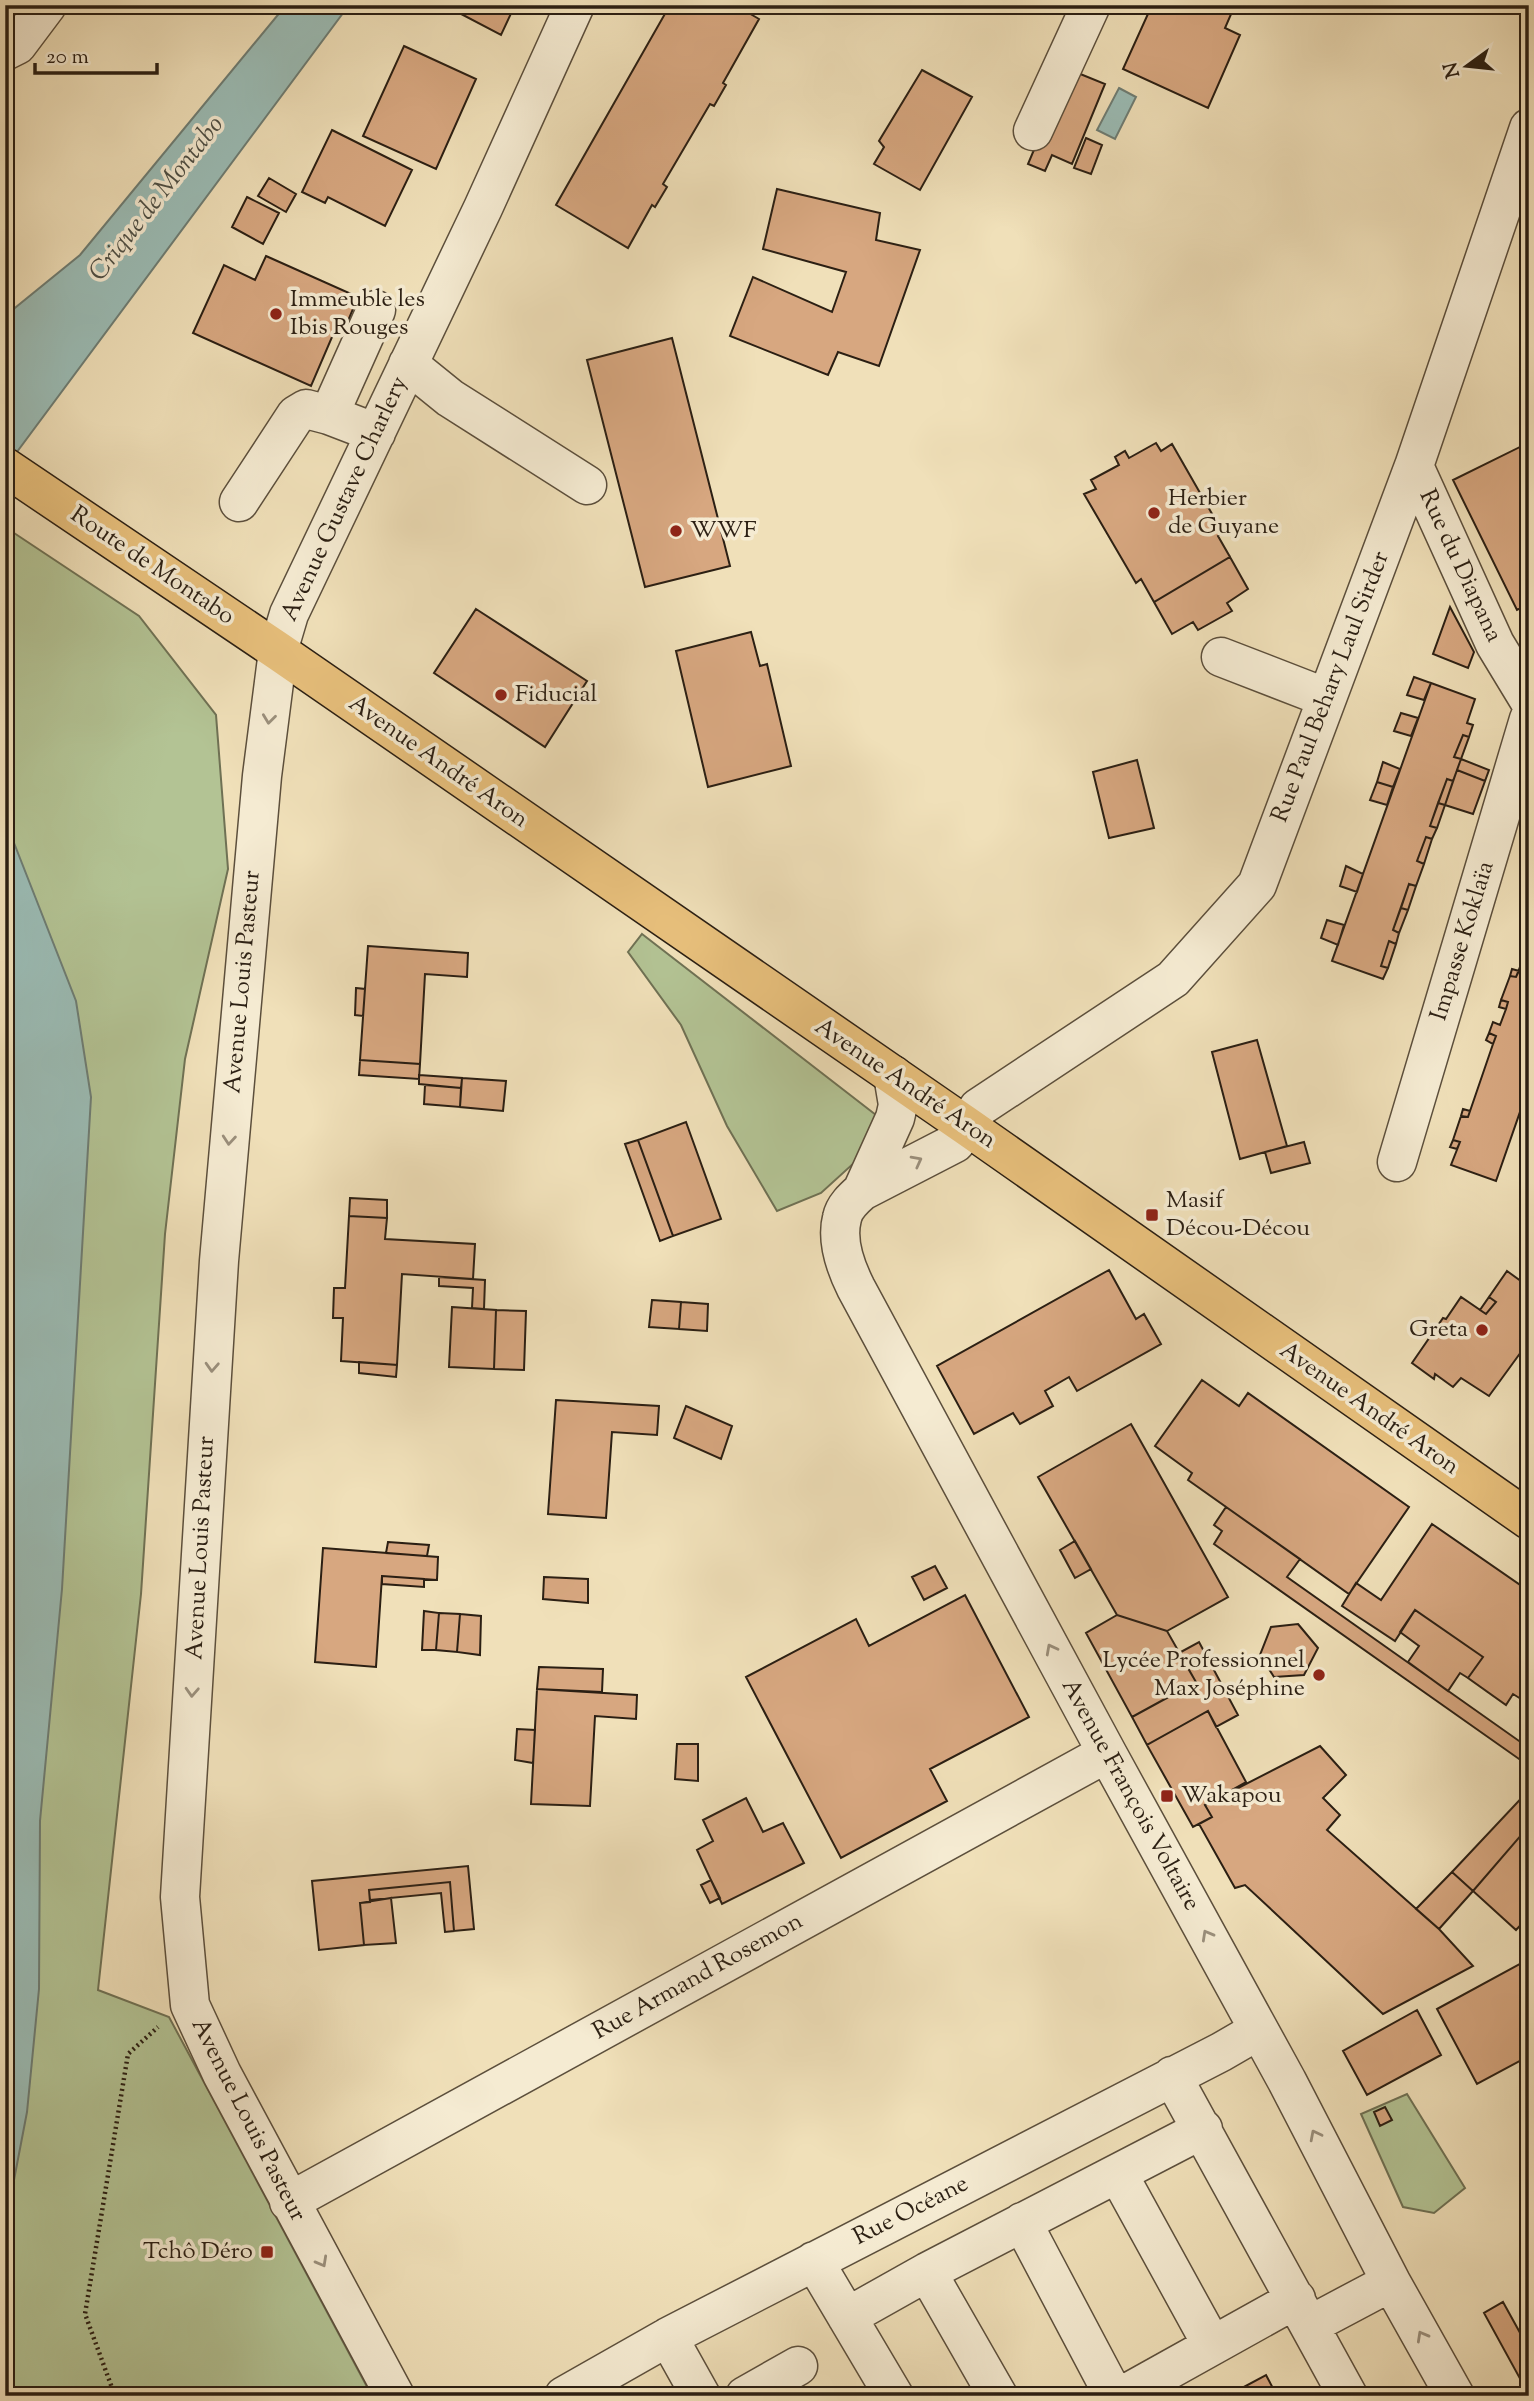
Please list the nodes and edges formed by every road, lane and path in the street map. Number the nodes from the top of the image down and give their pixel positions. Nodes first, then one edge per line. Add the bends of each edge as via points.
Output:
1 (47, 5) edge
2 (575, 5) edge
3 (1091, 5) edge
4 (5, 51) edge
5 (1529, 128) edge
6 (1033, 131) dead end
7 (376, 310) dead end
8 (408, 364) junction
9 (329, 415) junction
10 (376, 433) junction
11 (1415, 466) junction
12 (15, 474) edge
13 (587, 485) dead end
14 (239, 502) dead end
15 (278, 651) junction
16 (1221, 657) dead end
17 (1327, 698) junction
18 (1529, 700) edge
19 (1529, 719) edge
20 (893, 1075) junction
21 (968, 1127) junction
22 (1397, 1163) dead end
23 (862, 1191) junction
24 (1529, 1521) edge
25 (1107, 1753) junction
26 (190, 2005) junction
27 (1259, 2030) junction
28 (1172, 2076) junction
29 (1203, 2129) junction
30 (1118, 2174) junction
31 (289, 2202) junction
32 (1022, 2222) junction
33 (814, 2261) junction
34 (927, 2272) junction
35 (1391, 2282) junction
36 (1303, 2312) junction
37 (847, 2317) junction
38 (667, 2337) junction
39 (1212, 2345) junction
40 (798, 2366) dead end
41 (115, 2396) edge
42 (395, 2396) edge
43 (564, 2396) edge
44 (701, 2396) edge
45 (746, 2396) edge
46 (894, 2396) edge
47 (998, 2396) edge
48 (1114, 2396) edge
49 (1122, 2396) edge
50 (1348, 2396) edge
51 (1455, 2396) edge

1 - 4 street via 18,45
2 - 8 street, Avenue Gustave Charlery
3 - 6 street
5 - 11 street, Rue Paul Behary Laul Sirder
7 - 9 street
8 - 10 street, Avenue Gustave Charlery
8 - 13 street via 450,398
9 - 10 street
9 - 14 street via 306,409 296,415
10 - 15 street, Avenue Gustave Charlery via 289,614
11 - 17 street, Rue Paul Behary Laul Sirder
11 - 18 street, Rue du Diapana via 1495,644
12 - 15 main road, Route de Montabo
15 - 20 main road, Avenue André Aron
15 -> 26 street, Avenue Louis Pasteur via 262,776 219,1261 180,1897
16 - 17 street
17 - 21 street, Rue Paul Behary Laul Sirder via 1257,885 1173,979 978,1108
19 - 22 street, Impasse Koklaïa
20 - 21 main road, Avenue André Aron
20 - 23 street, Avenue François Voltaire via 898,1105 895,1118
23 -> 21 street, Avenue François Voltaire via 955,1143
21 - 24 main road, Avenue André Aron
25 -> 23 street, Avenue François Voltaire via 850,1276 843,1256 842,1216
27 -> 25 street, Avenue François Voltaire
25 - 31 street, Rue Armand Rosemon
26 - 31 street, Avenue Louis Pasteur
26 - 41 path via 169,2017 128,2054 85,2314
27 - 28 street, Rue Océane
35 -> 27 street, Avenue François Voltaire
28 - 29 street
28 - 33 street, Rue Océane
29 - 30 street
29 - 36 street
30 - 32 street
30 - 39 street
31 -> 42 street, Avenue Louis Pasteur
32 - 34 street
32 - 48 street
33 - 37 street
33 - 38 street, Rue Océane
34 - 37 street
34 - 47 street
35 - 36 street
51 -> 35 street, Avenue François Voltaire
36 - 39 street
36 - 50 street
37 - 46 street
38 - 43 street, Rue Océane
38 - 44 street
39 - 49 street
40 - 45 street

